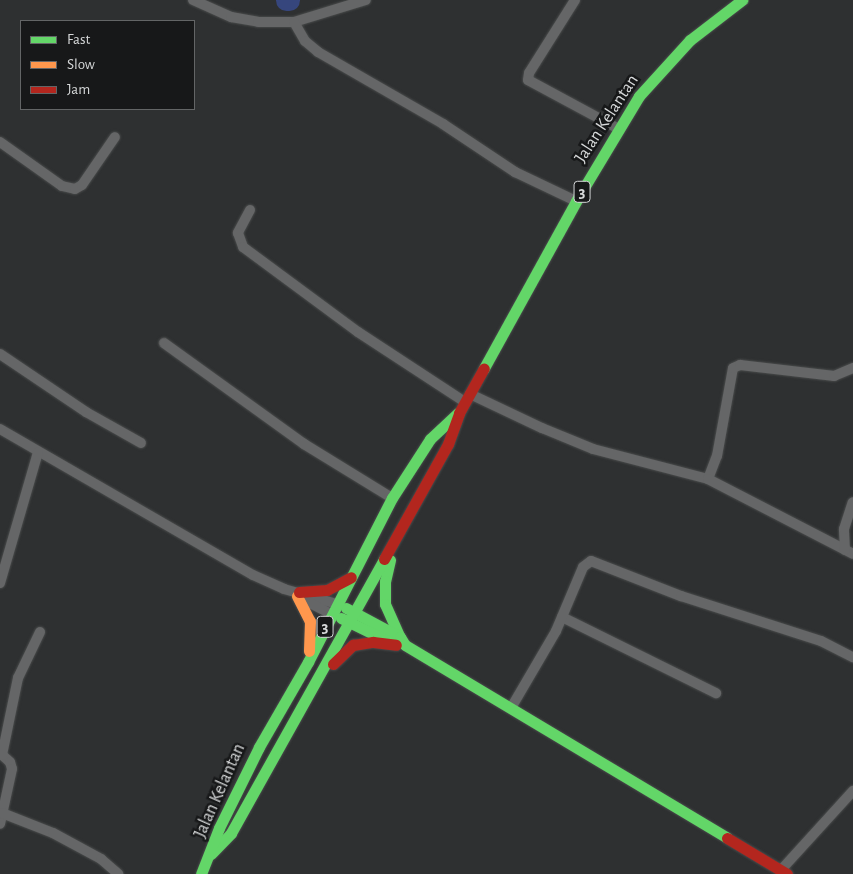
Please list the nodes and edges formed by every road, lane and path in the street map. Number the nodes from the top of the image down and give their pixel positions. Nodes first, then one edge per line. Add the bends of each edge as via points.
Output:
1 (192, 0) edge
2 (366, 0) edge
3 (575, 0) edge
4 (742, 0) edge
5 (294, 22) junction
6 (619, 129) junction
7 (115, 137) dead end
8 (0, 142) edge
9 (576, 201) junction
10 (250, 210) dead end
11 (164, 343) dead end
12 (0, 354) edge
13 (853, 368) edge
14 (467, 398) junction
15 (459, 413) junction
16 (0, 429) edge
17 (141, 444) dead end
18 (38, 452) junction
19 (708, 479) junction
20 (392, 498) junction
21 (853, 502) edge
22 (398, 533) junction
23 (849, 552) edge
24 (351, 577) junction
25 (0, 583) edge
26 (297, 593) junction
27 (334, 609) junction
28 (353, 617) junction
29 (562, 617) junction
30 (40, 632) dead end
31 (400, 642) junction
32 (853, 657) edge
33 (308, 662) junction
34 (716, 693) dead end
35 (306, 697) junction
36 (511, 708) junction
37 (1, 754) edge
38 (852, 794) edge
39 (2, 813) junction
40 (0, 824) edge
41 (212, 854) junction
42 (784, 872) edge
43 (118, 874) edge
44 (201, 874) edge

1 - 5 street via 231,17 258,22
2 - 5 street
3 - 6 street via 529,73 528,80
4 - 6 main road, Jalan Kelantan / 3 via 690,40 662,68
5 - 9 street via 305,41 318,52 443,124 515,172
6 - 9 main road, Jalan Kelantan / 3
7 - 8 street via 82,185 75,189 62,186
9 - 14 main road, Jalan Kelantan / 3
10 - 14 street via 238,233 243,247 358,332
11 - 20 street via 304,444
12 - 17 street via 86,412
13 - 19 street via 834,376 740,365 733,368 717,456
14 - 15 main road, Jalan Kelantan / 3
14 - 19 street via 593,449
15 - 20 main road, Jalan Kelantan / 3 via 430,439
15 - 22 main road, Jalan Kelantan / 3 via 448,444
16 - 18 street
18 - 25 street
18 - 26 street via 253,575
19 - 23 street
20 - 24 main road, Jalan Kelantan / 3
21 - 23 street via 844,528
22 - 28 main road, Jalan Kelantan / 3
22 - 31 main road via 384,592 390,621
24 - 26 main road via 327,590
24 - 27 main road, Jalan Kelantan / 3
26 - 27 street
26 - 33 main road via 310,621
27 - 28 main road
27 - 33 main road, Jalan Kelantan / 3
28 - 31 main road
28 - 35 main road, Jalan Kelantan / 3
29 - 32 street via 583,568 595,562 681,596 821,641
29 - 34 street
29 - 36 street
30 - 37 street via 20,671
31 - 35 main road via 353,645 340,654
31 - 36 main road
33 - 41 main road, Jalan Kelantan / 3 via 219,828
35 - 41 main road, Jalan Kelantan / 3 via 231,832
36 - 42 main road
37 - 39 street via 12,768
38 - 42 street
39 - 40 street
39 - 43 street via 53,833 101,859
41 - 44 main road, 3

